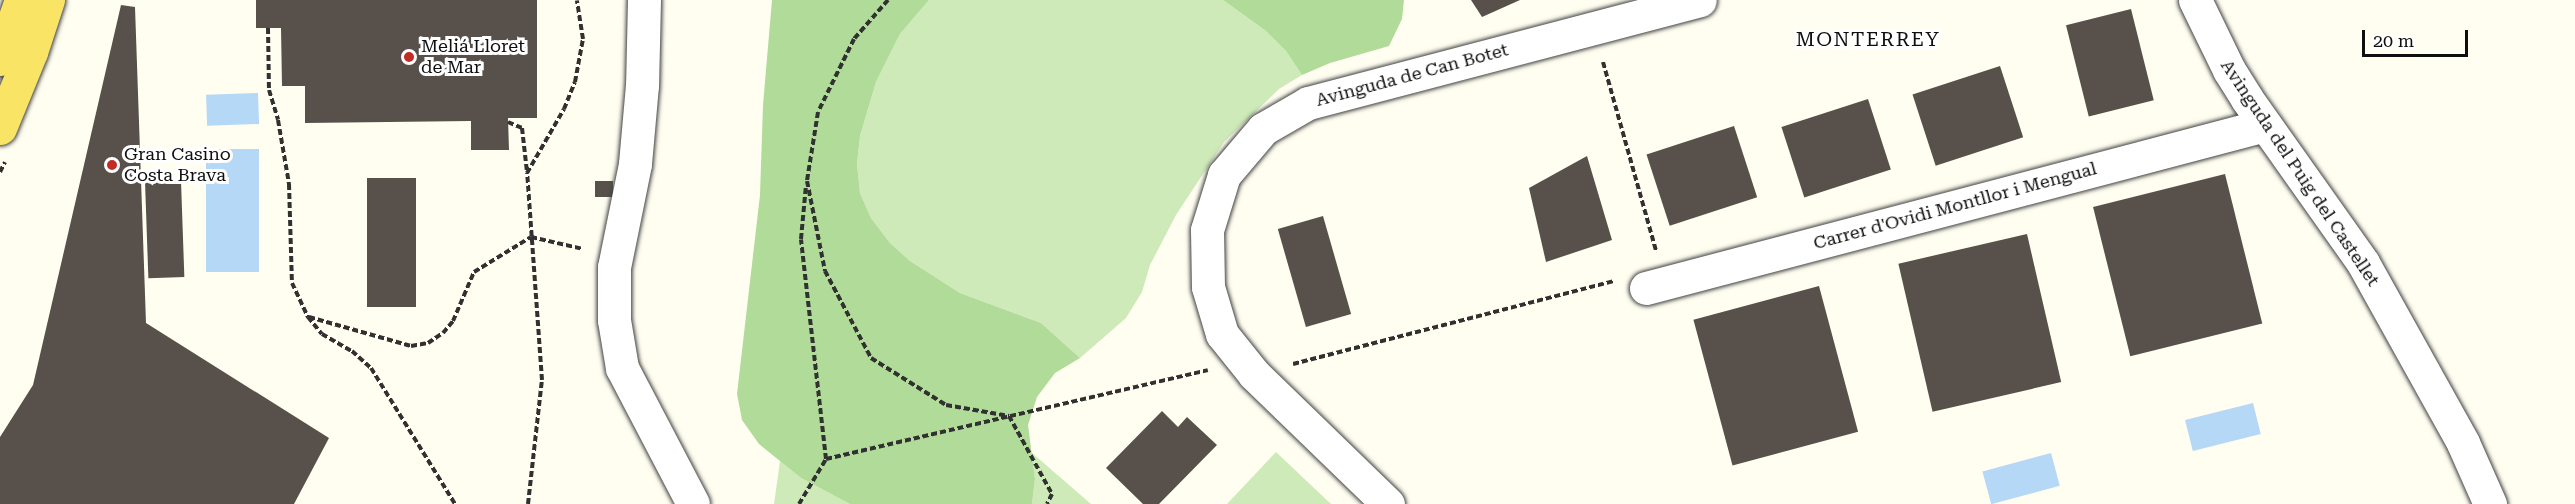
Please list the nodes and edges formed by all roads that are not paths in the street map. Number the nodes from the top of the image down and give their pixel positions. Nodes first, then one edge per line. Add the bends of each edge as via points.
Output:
1 (21, 0) edge
2 (48, 0) edge
3 (644, 0) edge
4 (1700, 0) edge
5 (2195, 0) edge
6 (0, 59) edge
7 (2265, 125) junction
8 (0, 128) edge
9 (1631, 284) road end
10 (693, 504) edge
11 (1388, 504) edge
12 (2490, 504) edge

1 - 6 main road
2 - 8 main road
3 - 10 street via 635,164 616,254 614,320 622,368
4 - 11 street, Avinguda de Can Botet via 1308,103 1263,129 1224,175 1207,230 1208,287 1222,334 1249,368
5 - 7 street, Avinguda del Puig del Castellet via 2229,70
7 - 9 street, Carrer d'Ovidi Montllor i Mengual
7 - 12 street, Avinguda del Puig del Castellet via 2363,263 2463,443

